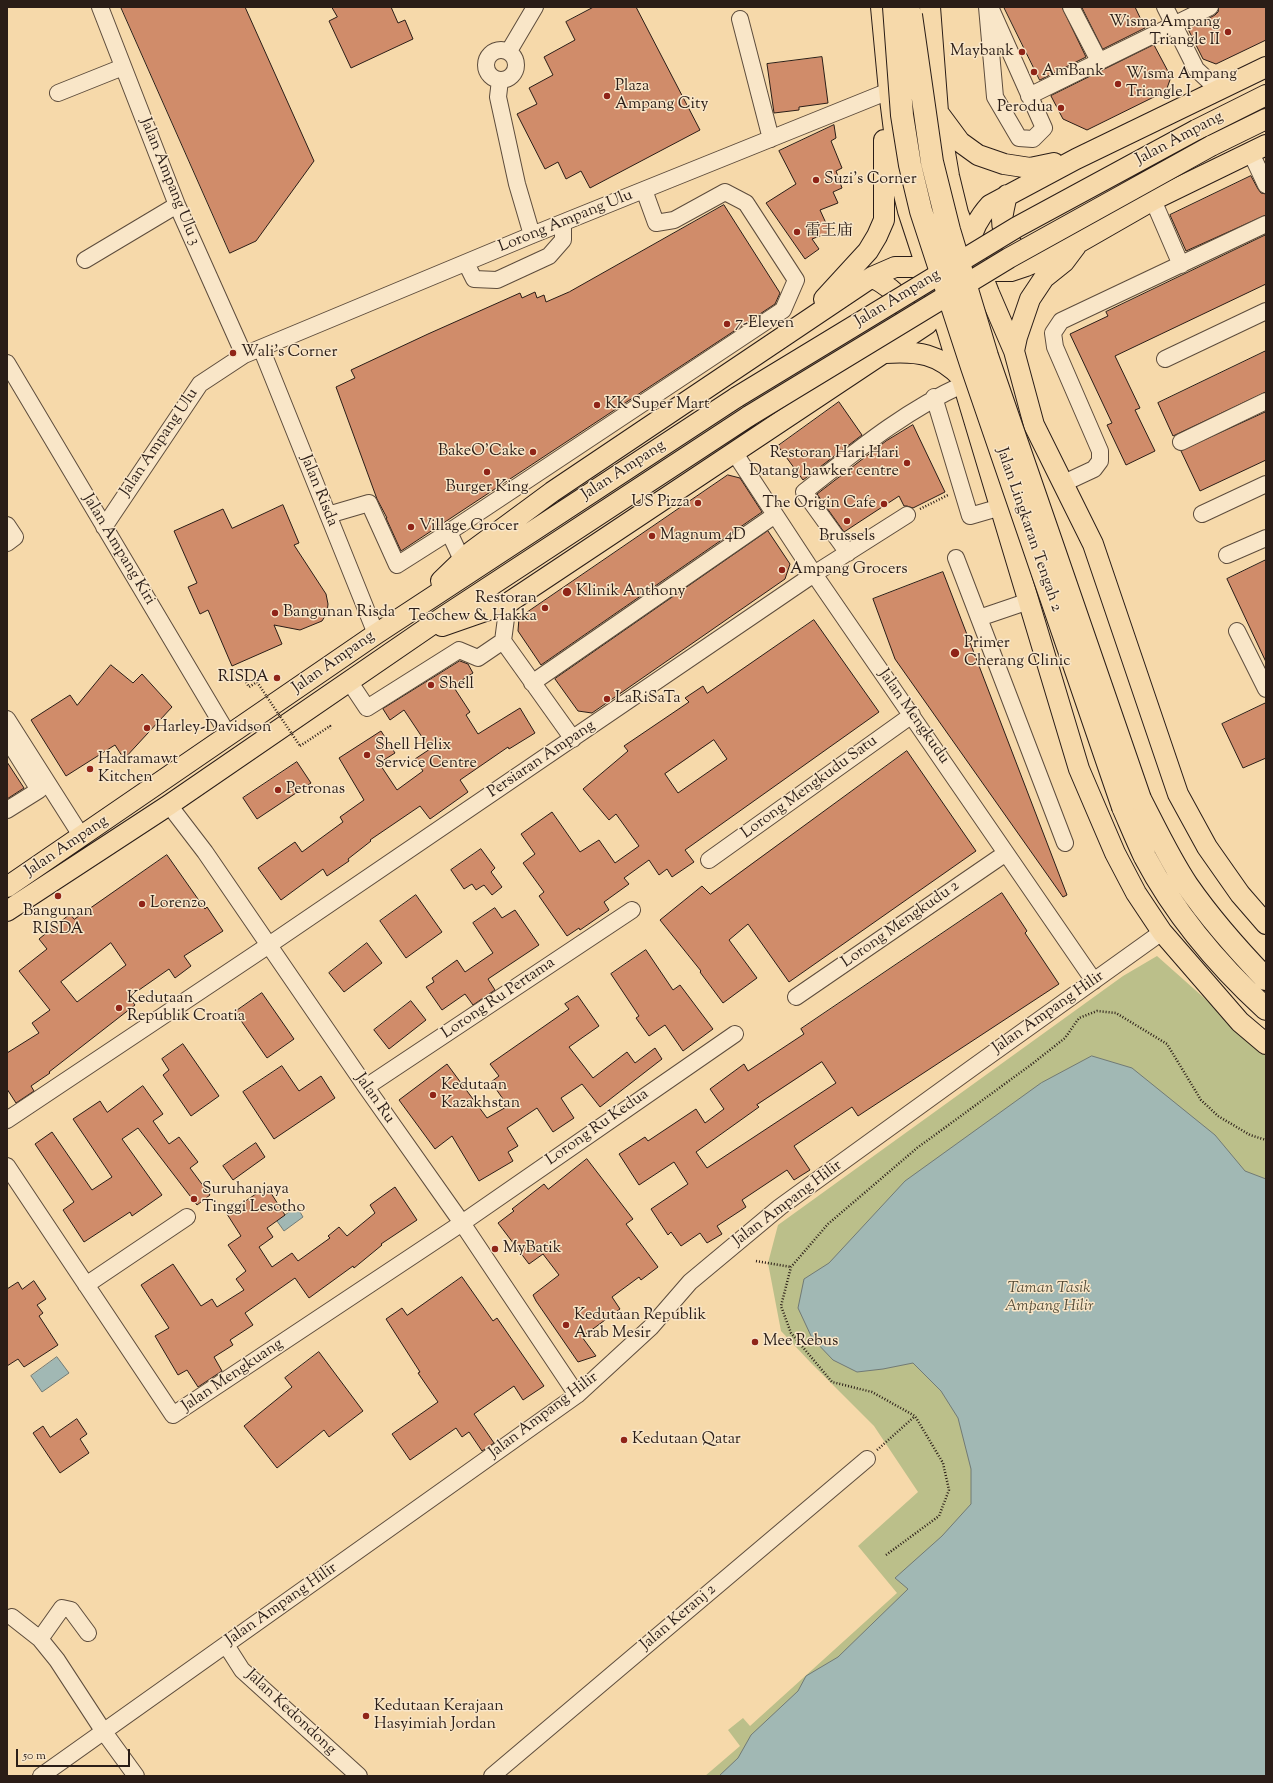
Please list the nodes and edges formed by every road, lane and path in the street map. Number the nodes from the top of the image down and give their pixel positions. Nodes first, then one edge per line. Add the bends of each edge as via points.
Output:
1 (100, 7) edge
2 (535, 7) edge
3 (881, 7) edge
4 (894, 7) edge
5 (911, 7) edge
6 (989, 7) edge
7 (1072, 7) edge
8 (1165, 7) edge
9 (1210, 7) edge
10 (934, 12) edge
11 (740, 19) dead end
12 (1174, 25) junction
13 (509, 52) junction
14 (1098, 61) junction
15 (123, 67) junction
16 (1266, 67) edge
17 (500, 80) junction
18 (1233, 83) junction
19 (58, 93) dead end
20 (1266, 95) edge
21 (890, 96) junction
22 (1029, 96) junction
23 (938, 112) junction
24 (1266, 119) edge
25 (771, 139) junction
26 (1258, 149) edge
27 (1076, 159) junction
28 (949, 176) junction
29 (900, 178) junction
30 (1266, 184) edge
31 (644, 190) junction
32 (1007, 195) junction
33 (1153, 200) junction
34 (177, 205) junction
35 (958, 213) junction
36 (563, 222) junction
37 (1266, 224) edge
38 (532, 235) junction
39 (917, 236) junction
40 (970, 241) junction
41 (1078, 243) junction
42 (85, 260) dead end
43 (1034, 262) junction
44 (466, 263) junction
45 (1181, 264) junction
46 (928, 270) junction
47 (962, 273) junction
48 (872, 277) junction
49 (940, 308) junction
50 (1266, 312) edge
51 (804, 321) junction
52 (946, 327) junction
53 (907, 338) junction
54 (1011, 344) junction
55 (261, 348) junction
56 (884, 353) junction
57 (244, 355) junction
58 (1165, 359) dead end
59 (7, 363) edge
60 (961, 374) junction
61 (934, 397) junction
62 (1266, 401) edge
63 (1181, 442) dead end
64 (734, 452) junction
65 (1064, 483) junction
66 (1266, 484) edge
67 (962, 490) junction
68 (1001, 507) junction
69 (1202, 514) dead end
70 (328, 515) junction
71 (775, 515) junction
72 (907, 515) joint
73 (7, 525) edge
74 (104, 527) junction
75 (449, 532) junction
76 (1266, 538) edge
77 (7, 543) edge
78 (848, 553) junction
79 (1227, 555) dead end
80 (956, 558) dead end
81 (462, 560) junction
82 (814, 574) junction
83 (1029, 601) junction
84 (508, 604) junction
85 (408, 613) junction
86 (979, 618) junction
87 (1238, 630) dead end
88 (376, 634) junction
89 (416, 635) junction
90 (503, 641) junction
91 (349, 681) junction
92 (246, 682) dead end
93 (532, 683) junction
94 (1266, 689) edge
95 (912, 715) junction
96 (7, 719) edge
97 (331, 729) dead end
98 (228, 736) junction
99 (7, 739) edge
100 (573, 740) junction
101 (169, 805) junction
102 (7, 810) edge
103 (82, 837) junction
104 (1065, 843) dead end
105 (1006, 852) junction
106 (708, 860) dead end
107 (7, 887) edge
108 (632, 910) dead end
109 (7, 911) edge
110 (1266, 924) edge
111 (1162, 932) junction
112 (269, 945) junction
113 (1266, 978) edge
114 (1094, 981) junction
115 (796, 997) dead end
116 (1266, 1010) edge
117 (735, 1034) dead end
118 (1266, 1044) edge
119 (366, 1087) junction
120 (7, 1120) edge
121 (1266, 1140) edge
122 (7, 1166) edge
123 (187, 1217) dead end
124 (462, 1223) junction
125 (756, 1260) dead end
126 (791, 1267) junction
127 (86, 1285) junction
128 (577, 1395) junction
129 (915, 1416) junction
130 (867, 1460) joint
131 (886, 1556) dead end
132 (12, 1617) dead end
133 (88, 1633) dead end
134 (40, 1639) junction
135 (226, 1645) junction
136 (104, 1732) junction
137 (42, 1776) edge
138 (136, 1776) edge
139 (359, 1776) edge
140 (492, 1776) edge

1 - 15 street, Jalan Ampang Ulu 3
2 - 13 street
3 - 21 main road
4 - 116 highway, Jalan Lingkaran Tengah 2, bridge via 902,116 921,211 1122,806 1146,857 1171,898 1224,967
5 - 113 highway, Jalan Lingkaran Tengah 2, bridge via 932,162 949,230 990,363 1140,800 1188,885 1242,954
6 - 22 street
6 - 22 street via 995,97 1019,138 1033,139 1044,128
7 - 14 street
8 - 12 street
9 - 12 street
10 - 23 main road
11 - 25 street
12 - 14 street
12 - 18 street via 1196,69 1210,82
13 - 17 street via 515,58 516,69 510,77
13 - 17 street via 495,51 486,62 487,71
14 - 22 street
15 - 19 street
15 - 34 street, Jalan Ampang Ulu 3
16 - 18 main road
17 - 38 street via 498,97 517,184
18 - 27 main road
20 - 85 main road, Jalan Ampang, bridge via 1018,227 737,397
21 - 25 street, Lorong Ampang Ulu
21 - 29 main road
21 - 51 main road via 884,129 884,220 868,251
23 - 27 main road via 960,142 978,154 1004,164 1030,168
23 - 28 main road
24 - 89 main road, Jalan Ampang, bridge via 1211,146 1009,258 749,416
25 - 31 street, Lorong Ampang Ulu
26 - 30 street
26 - 33 main road
27 - 32 main road
28 - 29 main road via 936,192 923,196 913,195
28 - 35 main road
29 - 39 main road
31 - 36 street, Lorong Ampang Ulu
31 - 75 street via 656,223 674,220 725,192 746,202 796,280 783,310
32 - 40 main road via 981,214
32 - 43 main road via 1002,220 1008,241 1021,255
33 - 41 main road
33 - 45 street
34 - 42 street
34 - 57 street, Jalan Ampang Ulu 3
35 - 40 main road
35 - 47 main road
36 - 38 street, Lorong Ampang Ulu
36 - 44 street via 563,240 549,256 497,280 474,279
37 - 45 street
38 - 44 street, Lorong Ampang Ulu
39 - 46 main road
39 - 47 main road via 940,261
40 - 47 main road
41 - 43 main road
41 - 54 main road via 1064,262 1044,278 1030,299 1017,336
43 - 47 main road via 1010,271
44 - 55 street, Lorong Ampang Ulu
45 - 65 street via 1061,321 1053,333 1054,346 1100,451 1100,461 1094,469
46 - 47 main road
46 - 48 main road via 895,267
46 - 49 main road
47 - 49 main road
47 - 52 main road
47 - 54 main road via 989,293
48 - 51 main road
48 - 53 main road via 895,292 904,305 909,321
49 - 52 main road
49 - 53 main road via 927,324
50 - 58 street
51 - 81 main road via 552,492
52 - 60 main road
53 - 56 main road
54 - 60 main road via 999,330 989,327 976,330 962,343
54 - 65 main road via 1034,424
55 - 57 street, Lorong Ampang Ulu
55 - 70 street, Jalan Risda
56 - 60 main road via 912,352 939,360
56 - 64 main road
57 - 74 street, Jalan Ampang Ulu via 200,384
59 - 74 street, Jalan Ampang Kiri
60 - 61 street
60 - 68 main road
61 - 67 street
61 - 78 street via 883,431 804,492
62 - 63 street
64 - 71 street, Jalan Mengkudu
64 - 84 main road
65 - 110 main road via 1093,544 1178,794 1207,847 1240,894
66 - 69 street
67 - 68 street via 970,516
67 - 72 path
68 - 83 main road
70 - 75 street via 369,503 397,565
70 - 88 street, Jalan Risda
71 - 82 street, Jalan Mengkudu
71 - 93 street
72 - 78 street, Persiaran Ampang
73 - 77 street via 15,538
74 - 98 street, Jalan Ampang Kiri
75 - 81 street
76 - 79 street
78 - 82 street, Persiaran Ampang
80 - 86 street
81 - 85 main road
82 - 95 street, Jalan Mengkudu
82 - 100 street, Persiaran Ampang
83 - 86 street
83 - 111 main road via 1079,769 1115,853 1136,893
84 - 89 main road
84 - 90 street
85 - 88 main road, Jalan Ampang
86 - 104 street
87 - 94 street
88 - 98 main road, Jalan Ampang
89 - 91 main road, Jalan Ampang
90 - 91 street via 478,658 459,650 367,708
90 - 93 street
91 - 101 main road, Jalan Ampang
92 - 97 path, bridge via 249,687 257,682 300,746 330,726
93 - 100 street
95 - 105 street, Jalan Mengkudu
95 - 106 street, Lorong Mengkudu Satu
96 - 103 street
98 - 103 main road, Jalan Ampang
99 - 102 street via 39,790
100 - 112 street, Persiaran Ampang
101 - 109 main road, Jalan Ampang
101 - 112 street, Jalan Ru
103 - 107 main road, Jalan Ampang
105 - 114 street, Jalan Mengkudu
105 - 115 street, Lorong Mengkudu 2
108 - 119 street, Lorong Ru Pertama
111 - 114 street, Jalan Ampang Hilir
111 - 118 main road via 1240,1022
112 - 119 street, Jalan Ru
112 - 120 street
114 - 128 street, Jalan Ampang Hilir via 780,1207 690,1282 651,1328
117 - 124 street, Lorong Ru Kedua
119 - 124 street, Jalan Ru
121 - 126 path via 1250,1135 1218,1116 1201,1100 1166,1044 1116,1013 1097,1011 1079,1018 1064,1038 1032,1064 917,1148 828,1224
122 - 127 street, Jalan Mengkuang
123 - 127 street
124 - 127 street, Jalan Mengkuang via 173,1415
124 - 128 street, Jalan Ru
125 - 126 path
126 - 129 path via 781,1306 791,1333 832,1382 872,1392
128 - 135 street, Jalan Ampang Hilir
129 - 130 path
129 - 131 path via 943,1463 949,1490 939,1516
130 - 140 street, Jalan Keranj 2
132 - 134 street
133 - 134 street via 71,1610 62,1608
134 - 136 street via 57,1660
135 - 136 street, Jalan Ampang Hilir
135 - 139 street, Jalan Kedondong via 242,1670
136 - 137 street, Jalan Ampang Hilir
136 - 138 street

